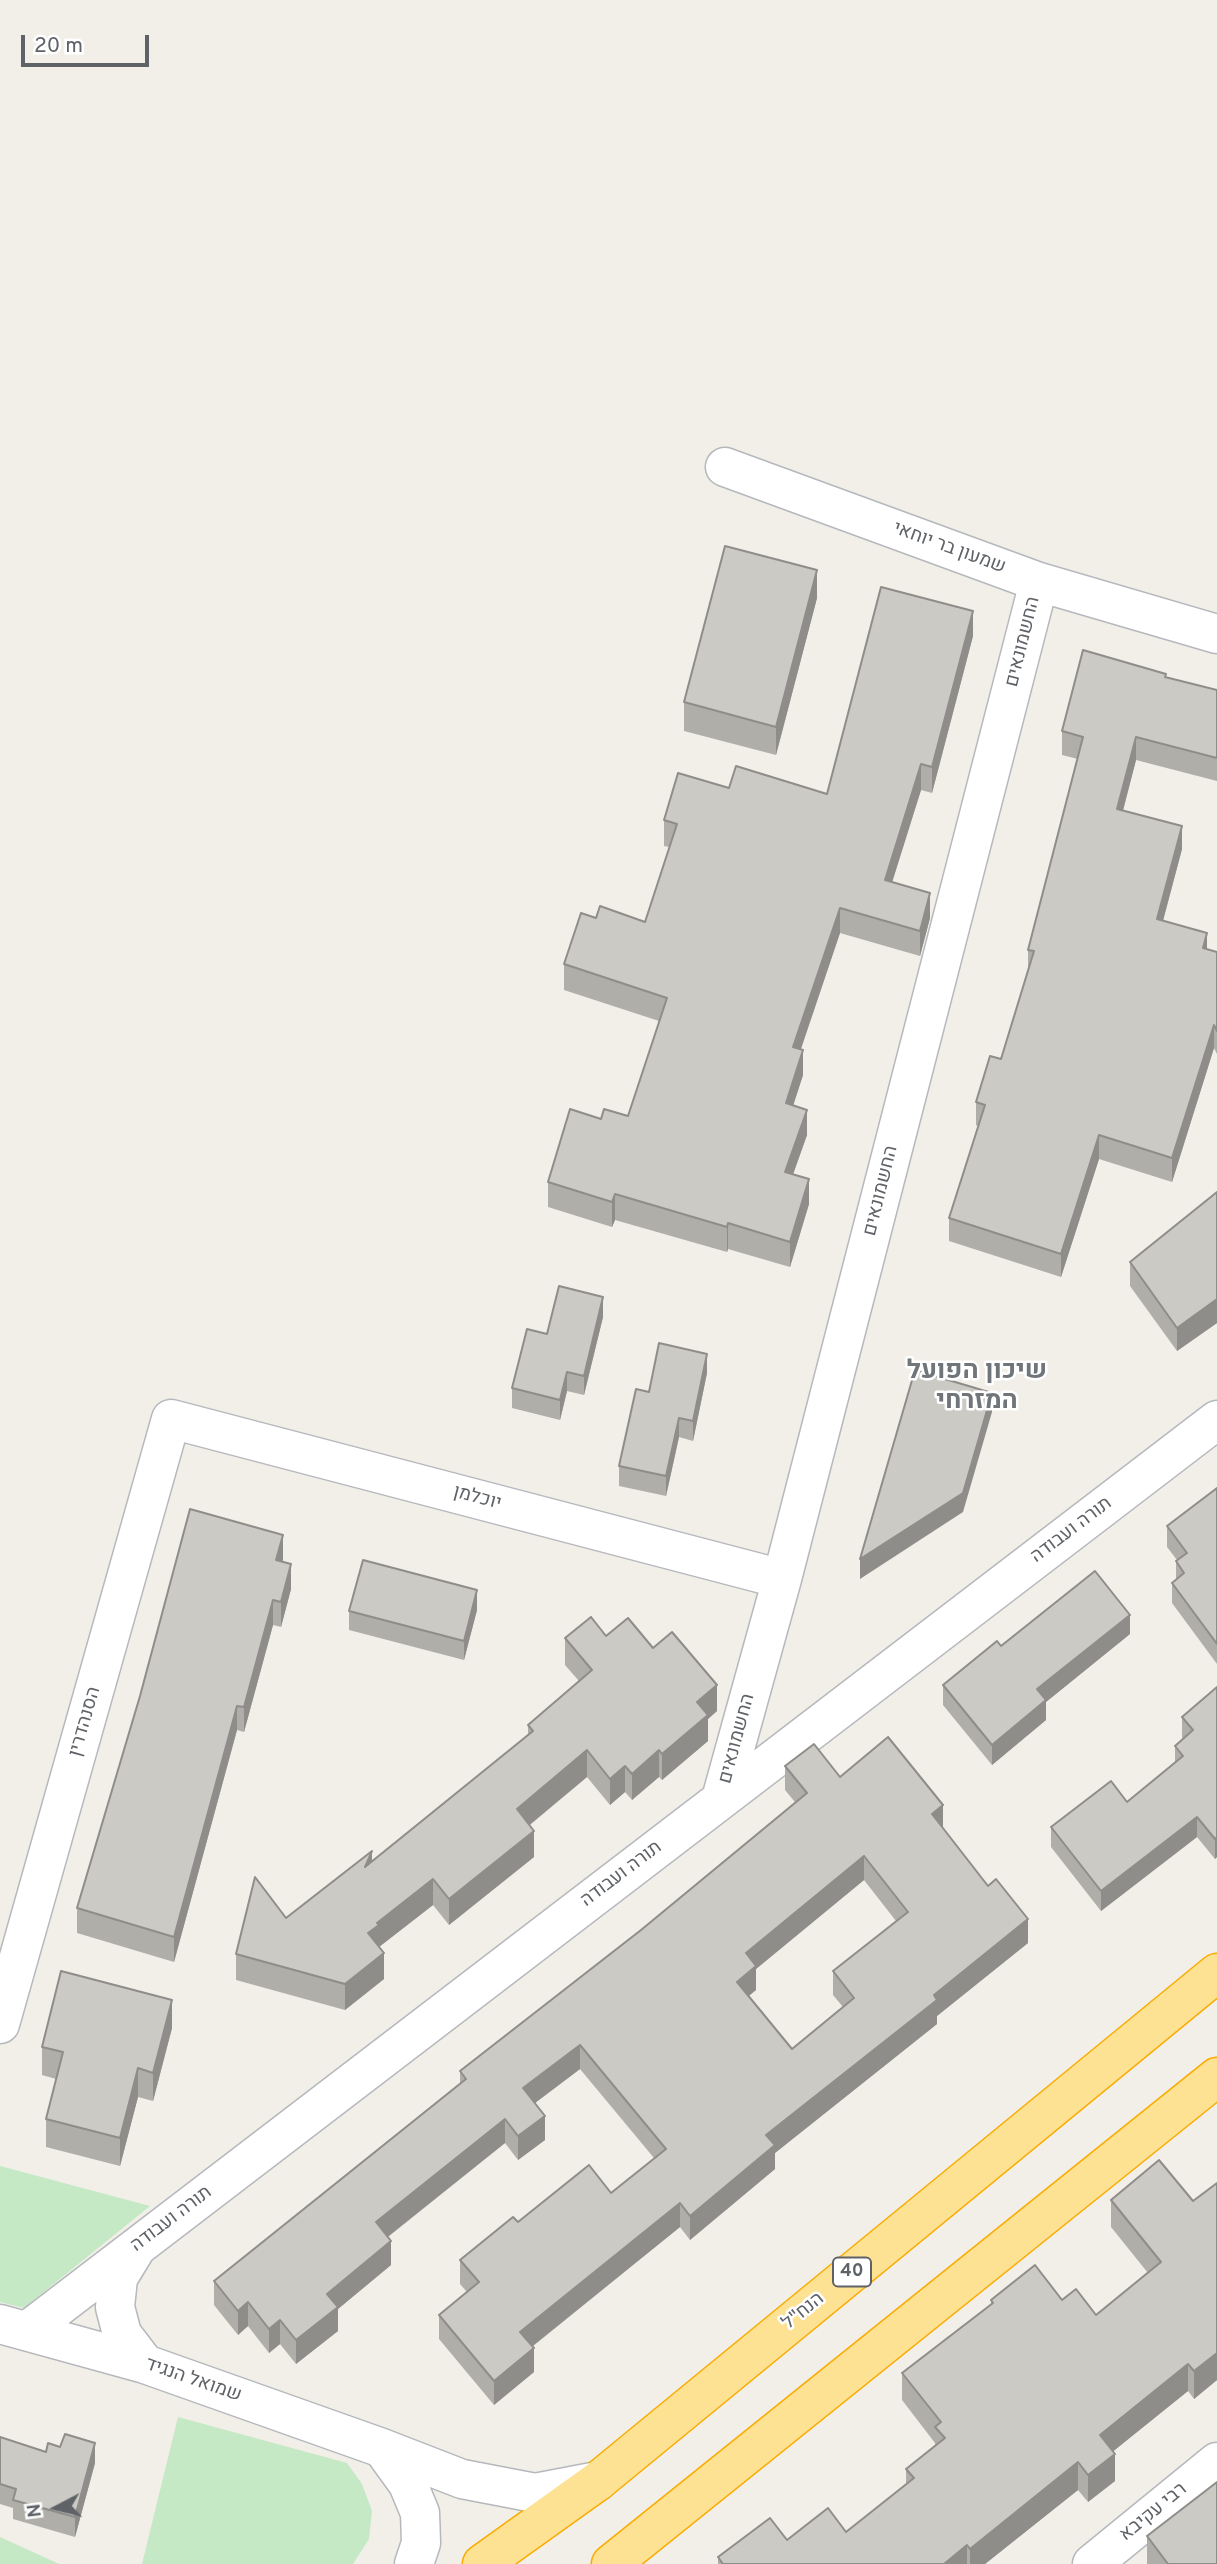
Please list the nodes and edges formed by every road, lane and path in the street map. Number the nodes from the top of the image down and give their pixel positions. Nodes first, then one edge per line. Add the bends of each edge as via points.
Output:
1 (724, 467) dead end
2 (1039, 582) junction
3 (1217, 634) edge
4 (171, 1419) joint
5 (1217, 1420) edge
6 (782, 1578) junction
7 (721, 1799) junction
8 (1217, 1973) edge
9 (0, 2024) edge
10 (1217, 2077) edge
11 (137, 2247) junction
12 (14, 2328) edge
13 (145, 2364) junction
14 (382, 2448) junction
15 (1217, 2462) edge
16 (598, 2480) junction
17 (414, 2564) edge
18 (482, 2564) edge
19 (611, 2564) edge
20 (1092, 2564) edge

1 - 2 street, שמעון בר יוחאי
2 - 3 street, שמעון בר יוחאי
2 - 6 street, החשמונאים
4 - 6 street, יוכלמן
4 - 9 street, הסנהדרין
5 - 7 street, תורה ועבודה
6 - 7 street, החשמונאים
7 - 11 street, תורה ועבודה
8 - 16 highway, הנח"ל / 40
10 - 19 highway
11 - 12 street, תורה ועבודה
11 - 13 street via 118,2278 115,2306 122,2334
12 - 13 street, שמואל הנגיד
13 - 14 street, שמואל הנגיד
14 - 16 street, שמואל הנגיד via 462,2480 535,2493
14 - 17 street via 408,2484 420,2513 421,2543
15 - 20 street, רבי עקיבא
16 - 18 highway, הנח"ל / 40

